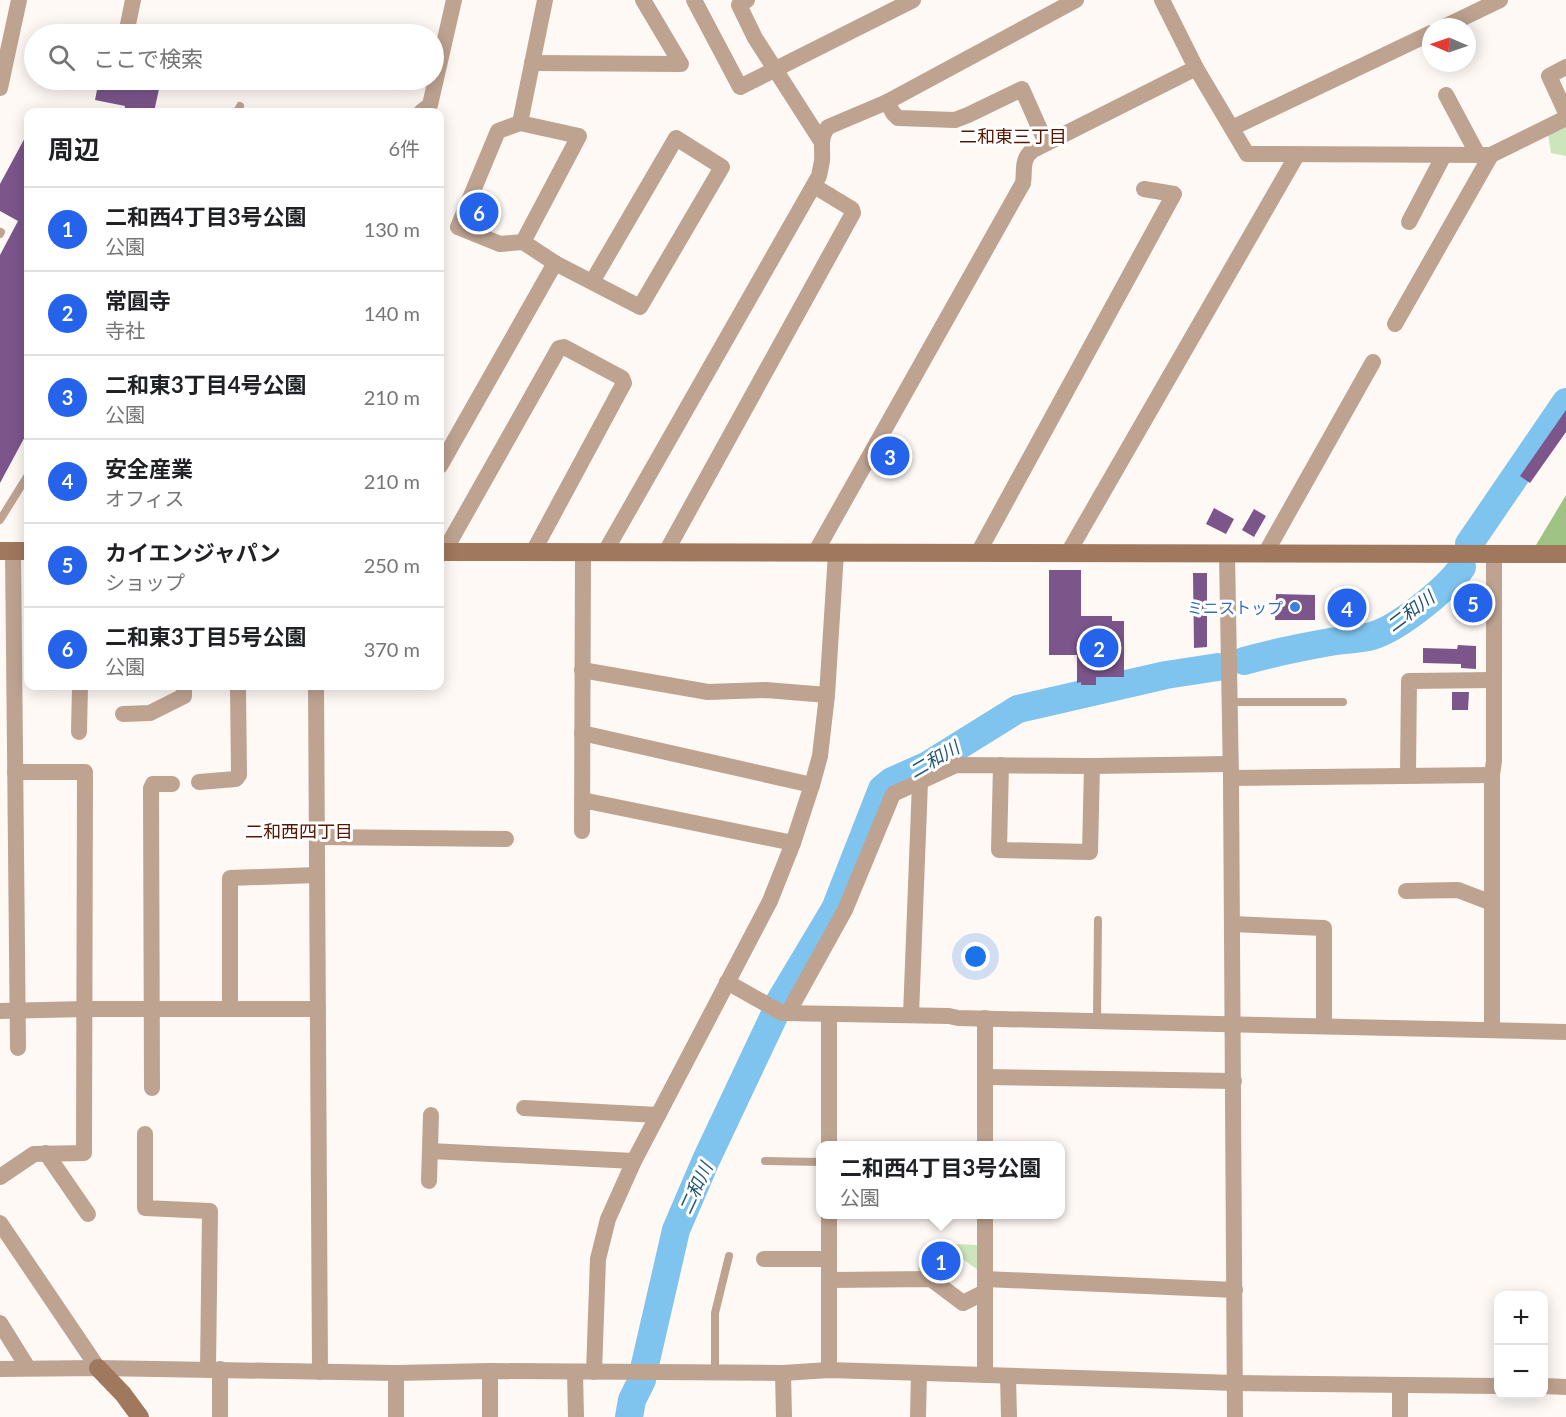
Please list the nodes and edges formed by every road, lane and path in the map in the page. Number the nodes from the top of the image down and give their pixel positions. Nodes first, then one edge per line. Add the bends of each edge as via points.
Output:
1 (19, 0) edge
2 (133, 0) edge
3 (454, 0) edge
4 (545, 0) edge
5 (643, 0) edge
6 (694, 0) edge
7 (747, 0) edge
8 (914, 0) edge
9 (1076, 0) edge
10 (1162, 0) edge
11 (1500, 0) edge
12 (1463, 18) edge
13 (128, 24) edge
14 (7, 27) edge
15 (1422, 37) edge
16 (444, 44) edge
17 (3, 62) edge
18 (532, 63) junction
19 (1566, 67) edge
20 (1196, 68) junction
21 (775, 69) junction
22 (0, 88) edge
23 (433, 90) edge
24 (1446, 95) dead end
25 (887, 102) junction
26 (426, 108) edge
27 (1566, 113) edge
28 (1566, 118) edge
29 (520, 123) junction
30 (1232, 128) junction
31 (821, 141) junction
32 (1046, 143) junction
33 (1297, 155) junction
34 (1444, 155) junction
35 (1484, 155) junction
36 (814, 186) junction
37 (1144, 189) dead end
38 (1409, 222) dead end
39 (523, 242) junction
40 (555, 263) junction
41 (592, 282) junction
42 (1395, 324) dead end
43 (1373, 362) dead end
44 (444, 459) edge
45 (24, 481) edge
46 (0, 520) edge
47 (444, 548) edge
48 (14, 551) edge
49 (444, 552) edge
50 (533, 552) junction
51 (583, 552) junction
52 (605, 552) junction
53 (666, 552) junction
54 (815, 553) junction
55 (836, 553) junction
56 (978, 553) junction
57 (1068, 553) junction
58 (1227, 554) junction
59 (1265, 554) junction
60 (1494, 554) junction
61 (1566, 554) edge
62 (582, 670) junction
63 (1494, 680) junction
64 (80, 690) edge
65 (184, 690) edge
66 (238, 690) edge
67 (316, 690) edge
68 (827, 695) junction
69 (1230, 702) junction
70 (1343, 702) dead end
71 (123, 714) dead end
72 (79, 732) dead end
73 (582, 733) junction
74 (1001, 765) junction
75 (1092, 766) junction
76 (1231, 771) junction
77 (15, 772) junction
78 (1492, 775) junction
79 (1408, 776) junction
80 (199, 782) dead end
81 (920, 782) junction
82 (172, 784) dead end
83 (812, 785) junction
84 (582, 800) junction
85 (582, 831) dead end
86 (317, 837) junction
87 (506, 839) dead end
88 (794, 843) junction
89 (317, 875) junction
90 (1406, 891) dead end
91 (1492, 903) junction
92 (1098, 920) dead end
93 (1232, 924) junction
94 (727, 982) junction
95 (85, 1009) junction
96 (152, 1009) junction
97 (230, 1009) junction
98 (318, 1009) junction
99 (780, 1010) junction
100 (0, 1011) edge
101 (17, 1011) junction
102 (829, 1014) junction
103 (911, 1015) junction
104 (985, 1018) junction
105 (1097, 1021) junction
106 (1233, 1024) junction
107 (1324, 1026) junction
108 (1492, 1030) junction
109 (1566, 1032) edge
110 (18, 1048) dead end
111 (986, 1077) junction
112 (1234, 1081) junction
113 (152, 1088) dead end
114 (524, 1108) dead end
115 (431, 1114) dead end
116 (658, 1115) junction
117 (145, 1134) dead end
118 (828, 1141) edge
119 (985, 1141) edge
120 (430, 1152) junction
121 (46, 1153) junction
122 (634, 1161) junction
123 (765, 1161) dead end
124 (816, 1162) edge
125 (0, 1177) edge
126 (429, 1180) dead end
127 (88, 1214) dead end
128 (829, 1219) edge
129 (985, 1219) edge
130 (0, 1223) edge
131 (729, 1256) dead end
132 (764, 1258) dead end
133 (829, 1259) junction
134 (829, 1280) junction
135 (985, 1285) junction
136 (1235, 1290) junction
137 (0, 1323) edge
138 (28, 1368) junction
139 (98, 1368) junction
140 (0, 1369) edge
141 (214, 1369) junction
142 (829, 1370) junction
143 (490, 1371) junction
144 (320, 1372) junction
145 (575, 1372) junction
146 (594, 1372) junction
147 (396, 1373) junction
148 (715, 1373) junction
149 (783, 1373) junction
150 (919, 1373) junction
151 (985, 1375) junction
152 (1008, 1376) junction
153 (1235, 1383) junction
154 (1400, 1385) junction
155 (1494, 1386) edge
156 (1548, 1386) edge
157 (1566, 1387) edge
158 (140, 1417) edge
159 (220, 1417) edge
160 (396, 1417) edge
161 (490, 1417) edge
162 (576, 1417) edge
163 (784, 1417) edge
164 (918, 1417) edge
165 (1009, 1417) edge
166 (1235, 1417) edge
167 (1400, 1417) edge

1 - 14 street
2 - 13 street
3 - 16 street
4 - 18 street
5 - 18 street via 681,64
6 - 21 street via 740,87
7 - 21 street via 739,5
8 - 21 street
9 - 25 street
10 - 20 street
11 - 12 street
14 - 17 street
15 - 30 street
17 - 22 street
18 - 29 street
19 - 27 street via 1549,76
20 - 30 street
20 - 32 street
21 - 31 street
23 - 26 street
24 - 35 street
25 - 31 street via 828,128
25 - 32 street via 898,118 955,120 1022,89
28 - 35 street
29 - 39 street via 579,136
29 - 39 street via 498,131 458,227 500,244
30 - 33 street via 1247,154
31 - 36 street via 822,161
32 - 54 street via 1024,159 1023,183
33 - 34 street
33 - 57 street
34 - 35 street
34 - 38 street
35 - 42 street
36 - 52 street
36 - 53 street via 853,213
37 - 56 street via 1174,194
39 - 40 street
40 - 41 street
40 - 44 street
41 - 41 street via 640,307 722,167 676,138
43 - 59 street
45 - 46 lane
47 - 50 street via 558,348 564,347 622,378 624,383
48 - 77 street
49 - 50 street
50 - 51 street
51 - 52 street
51 - 62 street
52 - 53 street
53 - 54 street
54 - 55 street
55 - 56 street
55 - 68 street
56 - 57 street
57 - 58 street
58 - 59 street
58 - 69 street
59 - 60 street
60 - 61 street
60 - 63 street
62 - 68 street via 708,692 766,690
62 - 73 street
63 - 78 street
63 - 79 street via 1408,681
64 - 72 street
65 - 71 street via 184,696 150,713
66 - 80 street via 239,775 236,779
67 - 86 street
68 - 83 street via 820,756
69 - 70 lane
69 - 76 street
73 - 83 street
73 - 84 street
74 - 75 street
74 - 75 street via 999,850 1090,852
74 - 81 street via 956,765
75 - 76 street
76 - 79 street
76 - 93 street
77 - 95 street via 85,772
77 - 101 street
78 - 79 street
78 - 91 street
81 - 99 street via 893,795 845,910
81 - 103 street
82 - 96 street via 153,784 151,789
83 - 88 street
84 - 85 street
84 - 88 street
86 - 87 street
86 - 89 street
88 - 94 street via 770,901
89 - 97 street via 230,878
89 - 98 street
90 - 91 street via 1458,890
91 - 108 street
92 - 105 lane
93 - 106 street
93 - 107 street via 1324,928
94 - 99 street
94 - 116 street
95 - 96 street
95 - 101 street
95 - 121 street via 84,1153
96 - 97 street
96 - 113 street
97 - 98 street
98 - 144 street
99 - 102 street
100 - 101 street
101 - 110 street
102 - 103 street
102 - 118 street
103 - 104 street
104 - 105 street
104 - 111 street
105 - 106 street
106 - 107 street
106 - 112 street
107 - 108 street
108 - 109 street
111 - 112 street
111 - 119 street
112 - 136 street
114 - 116 street
115 - 120 street
116 - 122 street
117 - 141 street via 145,1208 210,1211
120 - 122 street
120 - 126 street
121 - 125 street via 34,1154
121 - 127 street
122 - 146 street via 608,1219 598,1259
123 - 124 lane
128 - 133 street
129 - 135 street
130 - 139 street
131 - 148 lane via 715,1313
132 - 133 street
133 - 134 street
134 - 135 street via 931,1279 963,1303
134 - 142 street
135 - 136 street
135 - 151 street
136 - 153 street
137 - 138 street
138 - 139 street
138 - 140 street
139 - 141 street
139 - 158 street
141 - 144 street
141 - 159 street
142 - 149 street
142 - 150 street
143 - 145 street
143 - 147 street
143 - 161 street
144 - 147 street
145 - 146 street
145 - 162 street
146 - 148 street
147 - 160 street
148 - 149 street
149 - 163 street
150 - 151 street
150 - 164 street
151 - 152 street
152 - 153 street
152 - 165 street
153 - 154 street
153 - 166 street
154 - 155 street
154 - 167 street
156 - 157 street

